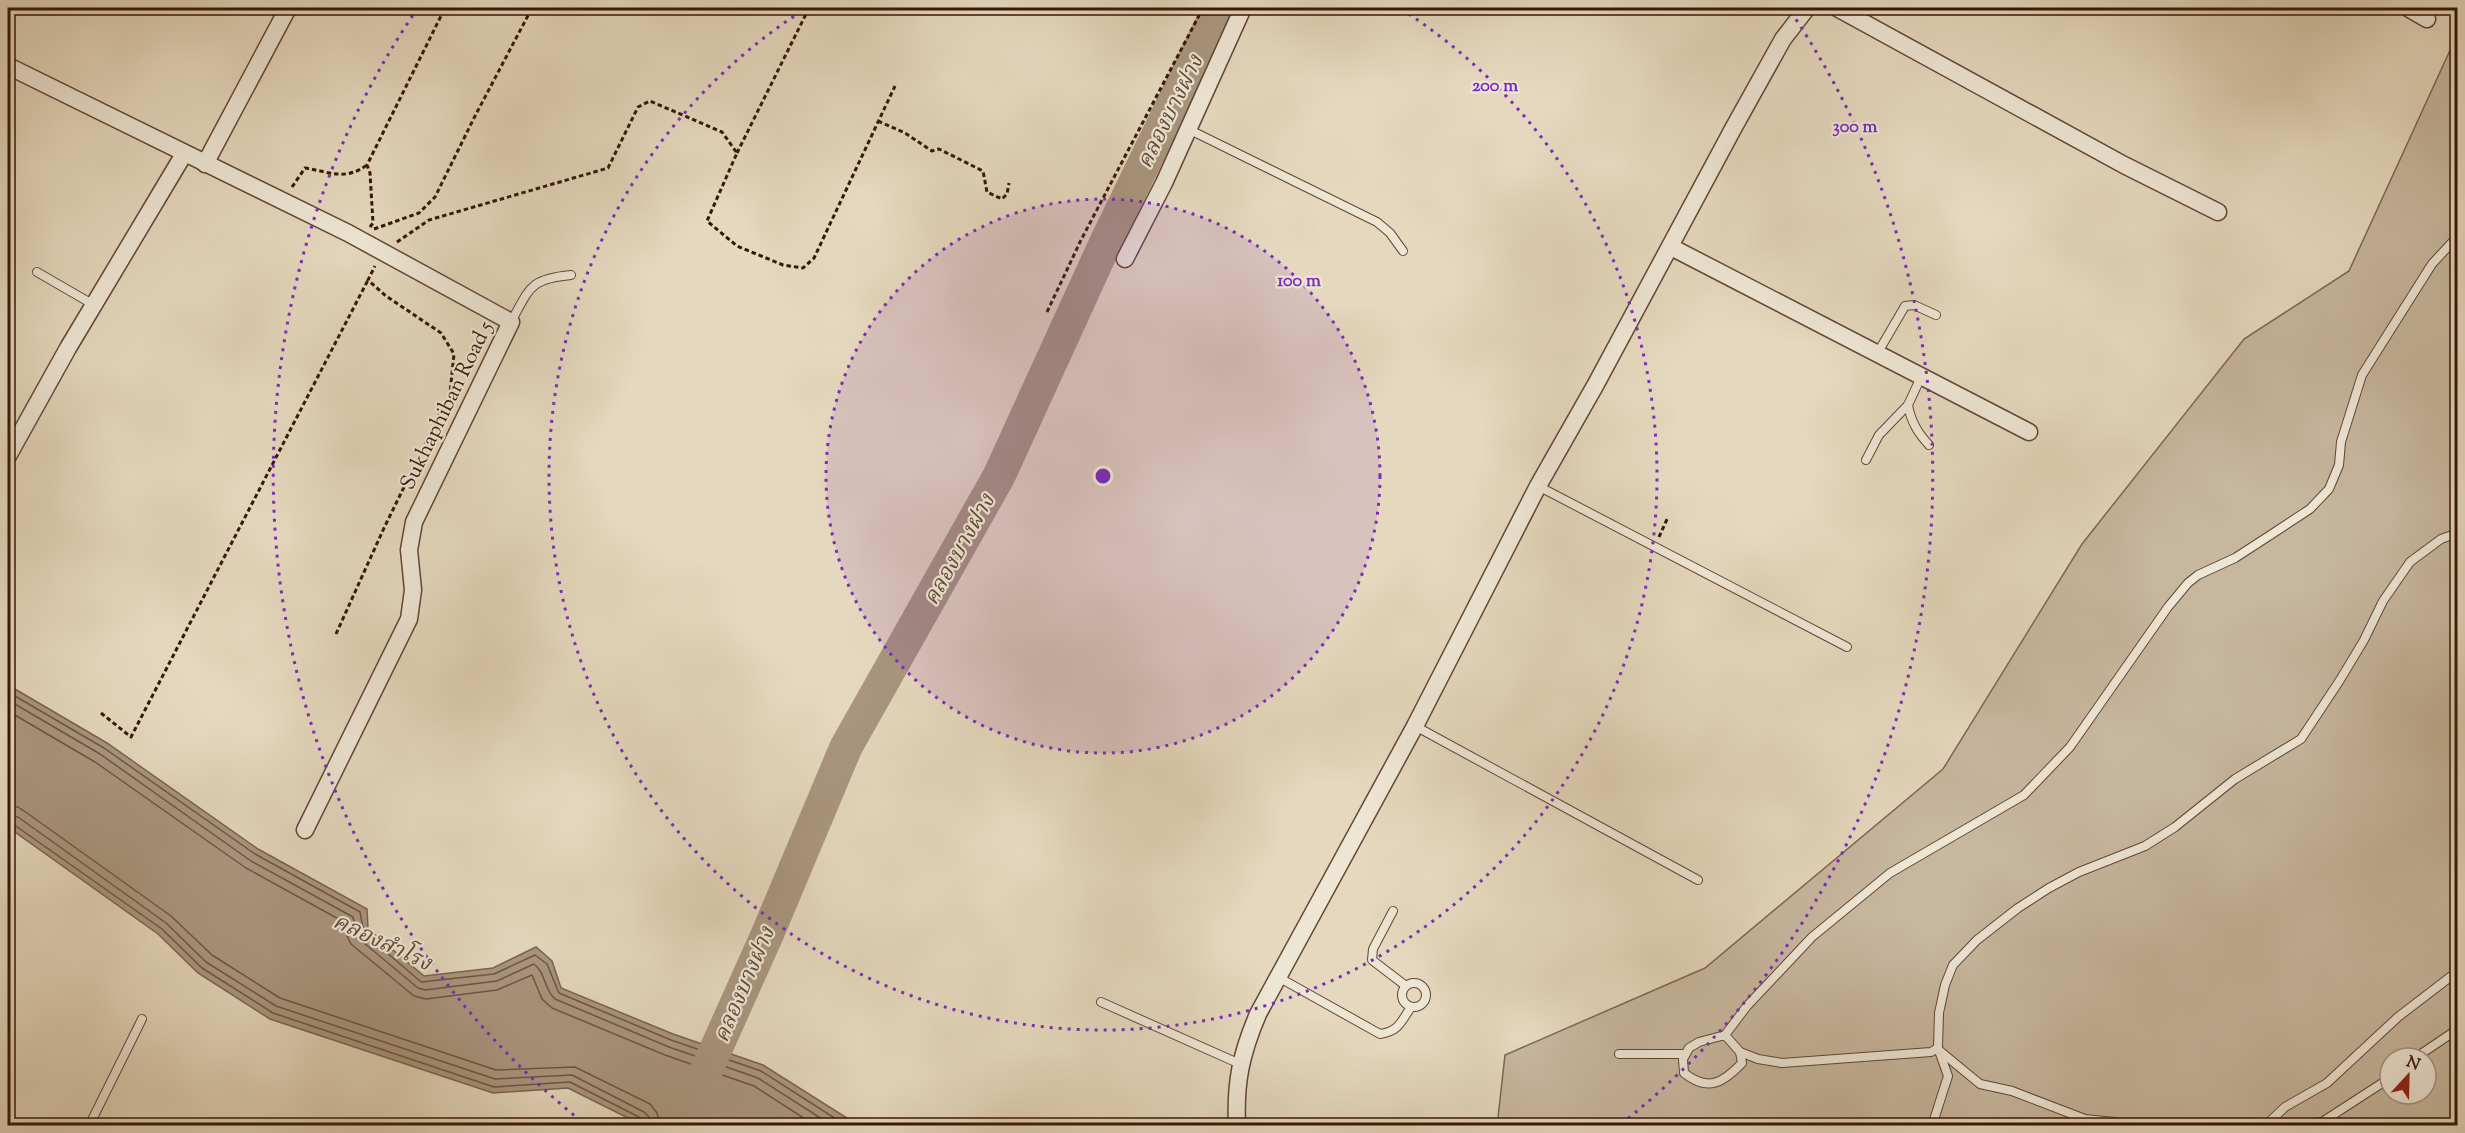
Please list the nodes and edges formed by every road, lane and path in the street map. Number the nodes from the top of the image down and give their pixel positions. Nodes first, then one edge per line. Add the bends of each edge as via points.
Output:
1 (288, 8) edge
2 (445, 8) edge
3 (532, 8) edge
4 (809, 8) edge
5 (1203, 8) edge
6 (1243, 8) edge
7 (1807, 8) edge
8 (1837, 8) edge
9 (2408, 8) edge
10 (2427, 19) dead end
11 (13, 70) edge
12 (8, 86) edge
13 (895, 86) dead end
14 (878, 122) junction
15 (1188, 129) junction
16 (737, 153) junction
17 (184, 154) junction
18 (205, 164) junction
19 (367, 165) junction
20 (1009, 183) dead end
21 (282, 201) junction
22 (2218, 212) dead end
23 (2457, 236) edge
24 (1671, 247) junction
25 (1403, 250) dead end
26 (382, 252) junction
27 (1125, 259) dead end
28 (37, 272) dead end
29 (571, 275) dead end
30 (368, 280) junction
31 (94, 305) junction
32 (1047, 312) dead end
33 (1935, 315) dead end
34 (511, 322) junction
35 (1877, 354) junction
36 (1921, 377) junction
37 (1908, 405) junction
38 (2028, 432) dead end
39 (1929, 445) dead end
40 (8, 456) edge
41 (1866, 460) dead end
42 (1538, 486) junction
43 (1668, 517) dead end
44 (2457, 533) edge
45 (1654, 546) junction
46 (336, 634) dead end
47 (1848, 647) dead end
48 (101, 713) dead end
49 (1415, 726) junction
50 (305, 830) dead end
51 (1698, 880) dead end
52 (1393, 911) dead end
53 (2457, 971) edge
54 (1278, 977) junction
55 (1406, 986) junction
56 (1101, 1002) dead end
57 (1411, 1007) junction
58 (142, 1019) dead end
59 (2457, 1029) edge
60 (1725, 1035) junction
61 (2432, 1046) edge
62 (1938, 1048) junction
63 (1740, 1052) junction
64 (1619, 1054) dead end
65 (1685, 1054) junction
66 (1240, 1064) junction
67 (2378, 1086) edge
68 (89, 1125) edge
69 (1237, 1125) edge
70 (1932, 1125) edge
71 (2152, 1125) edge
72 (2265, 1125) edge
73 (2289, 1125) edge

1 - 18 street
2 - 19 path
3 - 19 path via 435,197 419,213 367,232 373,223
4 - 16 path
5 - 32 path
6 - 15 street
7 - 24 street via 1772,59
8 - 22 street
9 - 10 street
11 - 12 street
11 - 17 street, Sukhaphiban Road 5
13 - 14 path
14 - 16 path via 814,258 803,268 783,265 737,246 707,221
14 - 20 path via 905,133 932,151 939,149 983,171 987,192 1002,199
15 - 25 lane via 1377,222
15 - 27 street
16 - 26 path via 722,132 650,101 638,106 608,168 429,220
17 - 18 street, Sukhaphiban Road 5
17 - 31 street
18 - 21 street, Sukhaphiban Road 5
19 - 21 path via 356,174 343,176 305,168
21 - 26 street, Sukhaphiban Road 5
23 - 60 lane via 2432,264 2362,375 2329,489 2310,509 2188,583 2070,747 2024,795 1890,873 1812,937
24 - 35 street
24 - 42 street
26 - 30 path
26 - 34 street, Sukhaphiban Road 5
28 - 31 lane
29 - 34 lane via 538,281
30 - 46 path via 441,333 454,354 450,393
30 - 48 path via 131,737
31 - 40 street
33 - 35 lane via 1914,305 1905,306
34 - 50 street, Sukhaphiban Road 5 via 414,522 409,550 413,590 409,619
35 - 36 street
36 - 37 lane
36 - 38 street
37 - 39 lane via 1917,432
37 - 41 lane via 1879,435
42 - 45 lane
42 - 49 street
43 - 45 path
44 - 62 lane via 2441,539 2410,562 2301,739 2235,779 2175,828 2145,846 2049,888 1977,940 1953,965 1945,985
45 - 47 lane
49 - 51 lane
49 - 54 street
52 - 55 lane via 1373,949 1372,960
53 - 72 lane via 2398,1017 2327,1083 2285,1107
54 - 57 lane via 1380,1034 1399,1026
54 - 66 street via 1258,1014
55 - 57 lane via 1403,1000
55 - 57 lane via 1416,983 1425,989 1425,1001
56 - 66 lane
58 - 68 lane
59 - 61 lane
60 - 63 lane
60 - 65 lane via 1699,1042
62 - 63 lane via 1931,1052 1782,1063
62 - 70 lane via 1948,1076
62 - 71 lane via 1980,1084 2012,1090 2085,1119
63 - 65 lane via 1742,1063 1731,1075 1713,1084 1697,1083 1684,1073
64 - 65 lane
66 - 69 street via 1235,1095
67 - 73 lane via 2322,1122

